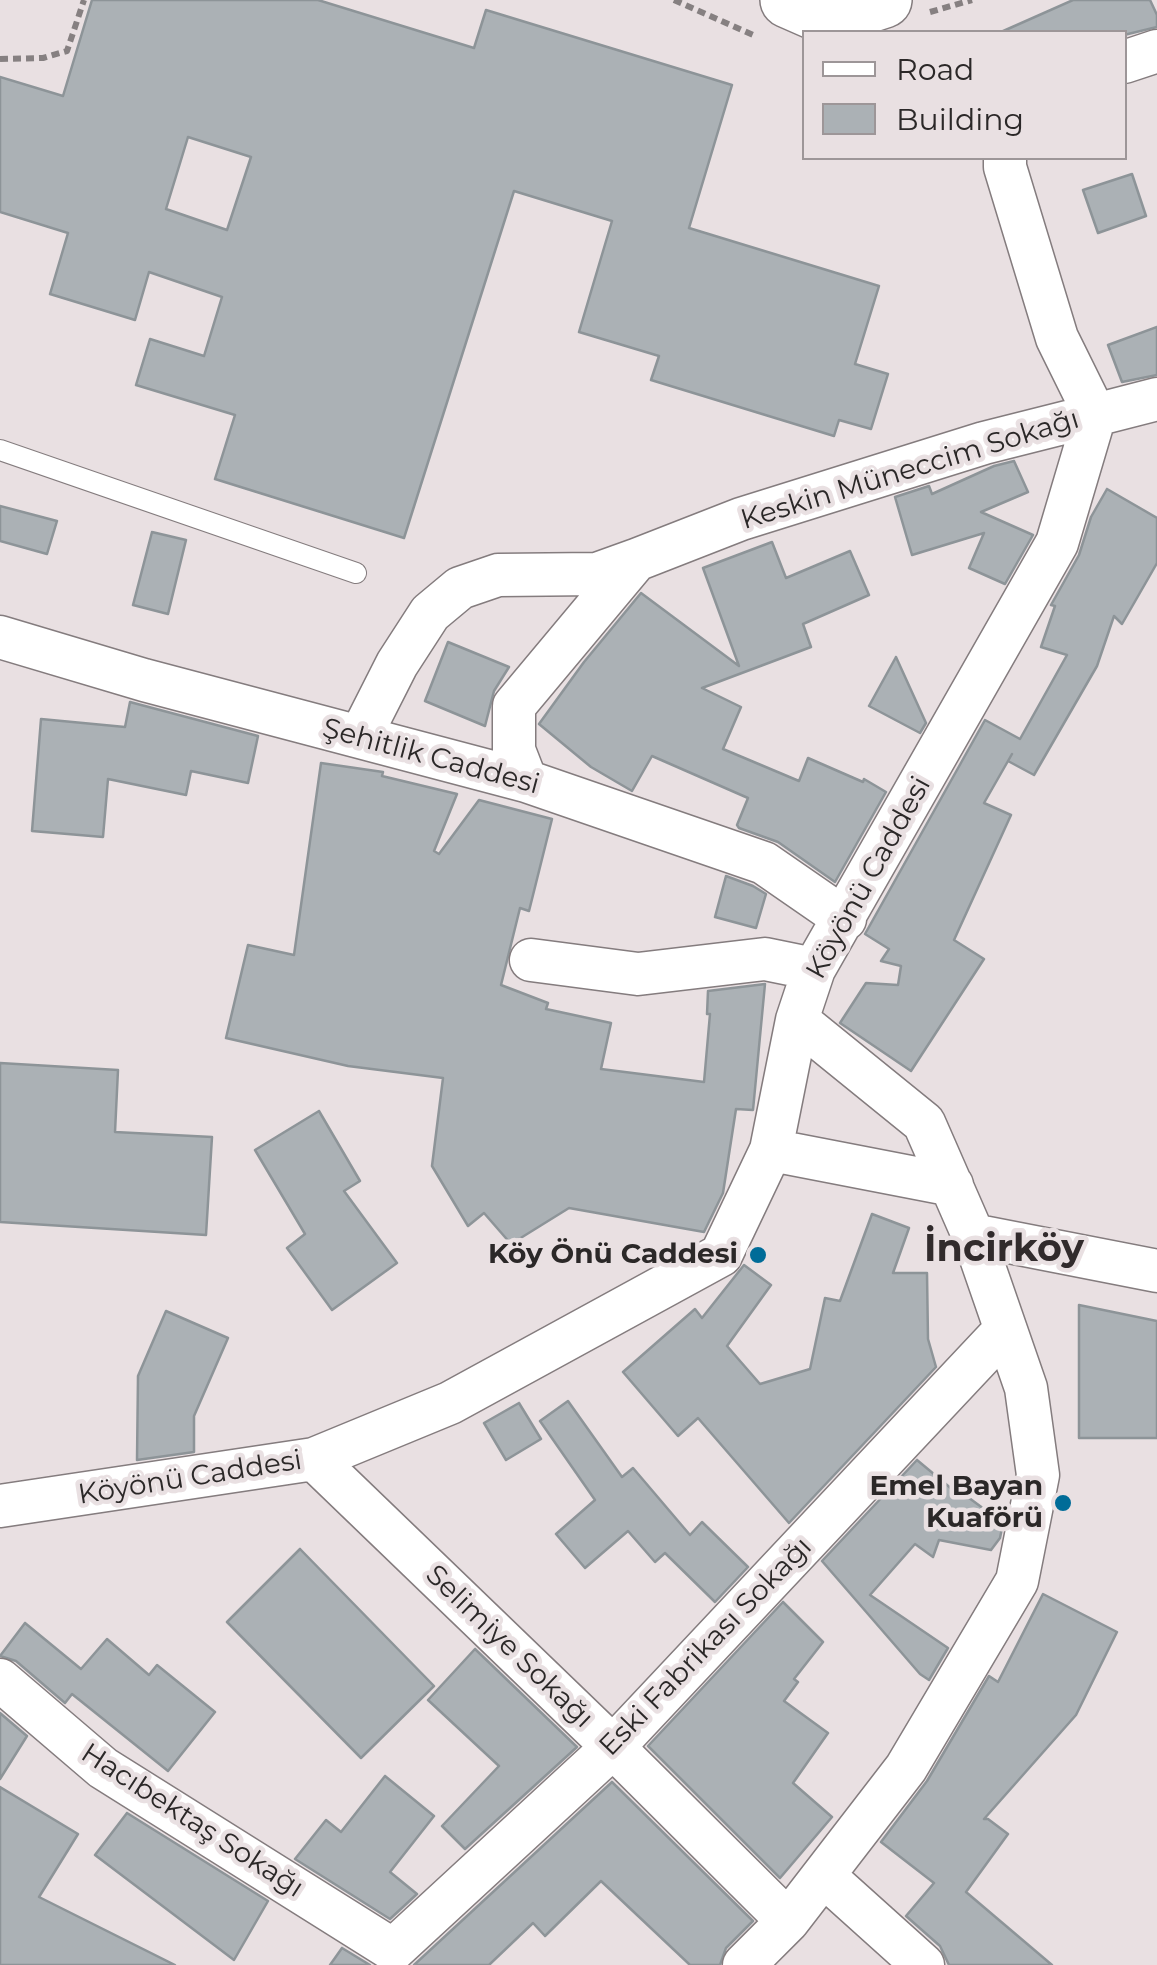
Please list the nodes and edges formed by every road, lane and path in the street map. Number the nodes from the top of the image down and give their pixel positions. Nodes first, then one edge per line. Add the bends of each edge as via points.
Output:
1 (84, 0) edge
2 (674, 0) edge
3 (884, 0) edge
4 (800, 22) edge
5 (1157, 51) edge
6 (0, 60) edge
7 (1127, 61) edge
8 (1005, 160) edge
9 (1157, 399) edge
10 (1095, 415) junction
11 (0, 450) edge
12 (636, 560) junction
13 (356, 574) dead end
14 (0, 639) edge
15 (360, 738) junction
16 (526, 781) junction
17 (845, 918) junction
18 (530, 960) dead end
19 (814, 969) junction
20 (797, 1020) junction
21 (772, 1150) junction
22 (952, 1186) junction
23 (974, 1235) junction
24 (1157, 1271) edge
25 (1005, 1330) junction
26 (314, 1460) junction
27 (0, 1506) edge
28 (0, 1680) edge
29 (614, 1747) junction
30 (824, 1876) junction
31 (788, 1921) junction
32 (393, 1950) joint
33 (744, 1965) edge
34 (923, 1965) edge

1 - 6 path via 68,51
2 - 4 path
3 - 4 main road
5 - 7 street
8 - 10 street, Keskin Müneccim Sokağı via 1057,338
9 - 10 street
10 - 12 street, Keskin Müneccim Sokağı via 760,513
10 - 17 street, Köyönü Caddesi via 1057,543
11 - 13 lane
12 - 15 street, Keskin Müneccim Sokağı via 597,574 498,574 460,588 430,613
12 - 16 street, Keskin Müneccim Sokağı via 514,706 514,750
14 - 15 street, Şehitlik Caddesi
15 - 16 street, Şehitlik Caddesi
16 - 17 street, Şehitlik Caddesi via 764,863
17 - 19 street, Köyönü Caddesi
18 - 19 street via 638,974 766,959
19 - 20 street, Köyönü Caddesi
20 - 21 street, Köyönü Caddesi
20 - 22 street via 924,1123
21 - 22 street
21 - 26 street, Köyönü Caddesi via 721,1255 450,1403
22 - 23 street
23 - 24 street
23 - 25 street
25 - 29 street, Eski Fabrikası Sokağı
25 - 30 street via 1026,1388 1038,1475 1016,1581 906,1768
26 - 27 street, Köyönü Caddesi
26 - 29 street, Selimiye Sokağı
28 - 32 street, Hacıbektaş Sokağı via 103,1768
29 - 31 street, Selimiye Sokağı
29 - 32 street, Eski Fabrikası Sokağı
30 - 31 street
30 - 34 street
31 - 33 street

